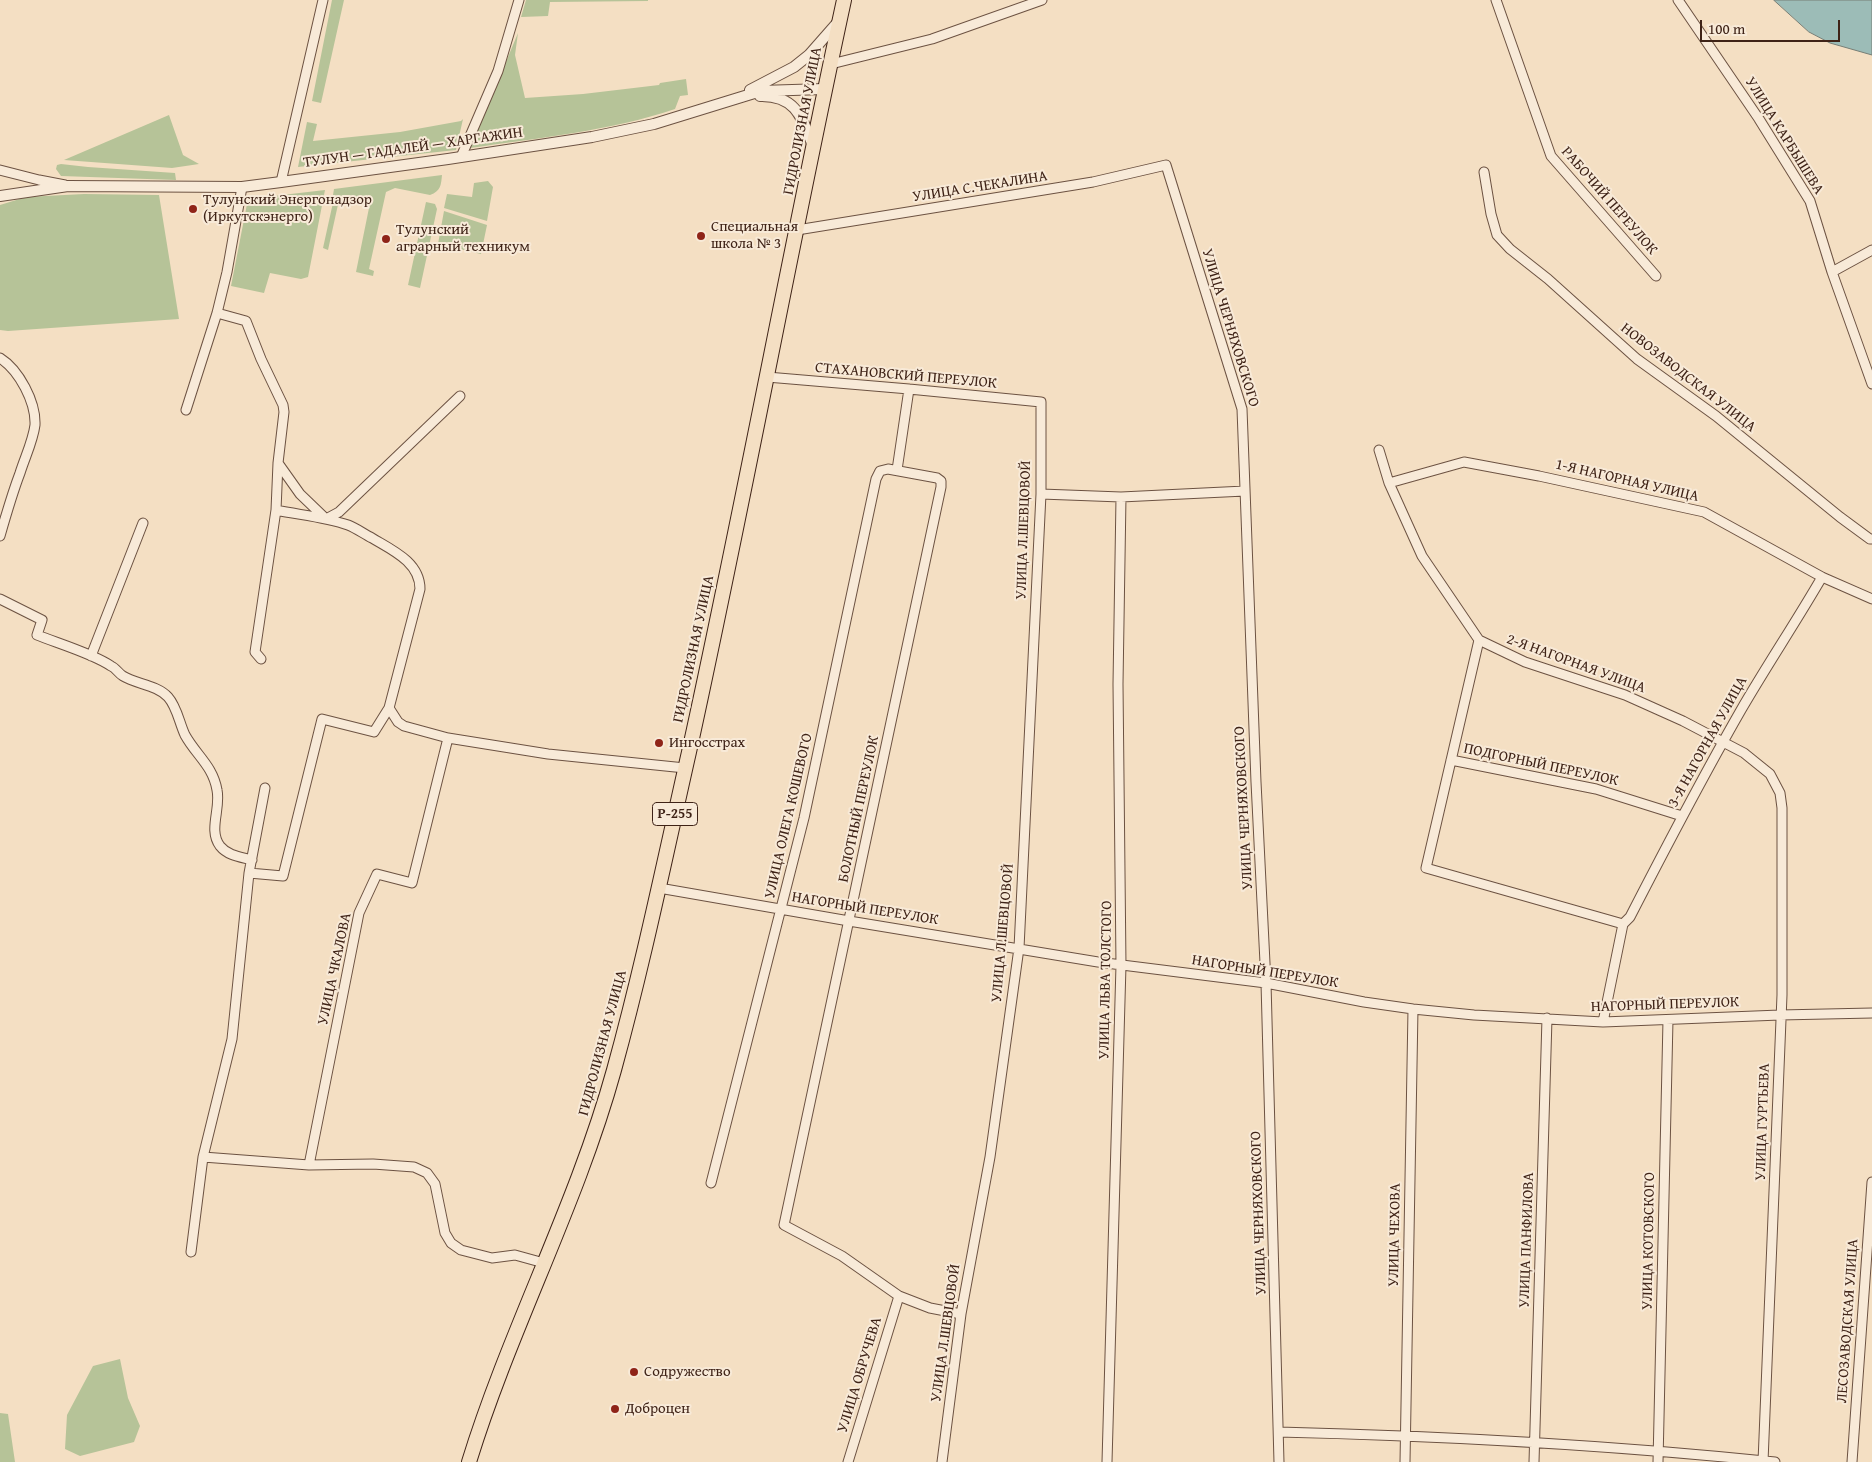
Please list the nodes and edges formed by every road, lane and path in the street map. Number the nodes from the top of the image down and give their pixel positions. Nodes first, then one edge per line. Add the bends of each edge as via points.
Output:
1 (323, 0) edge
2 (519, 0) edge
3 (844, 0) edge
4 (1042, 0) edge
5 (1496, 0) edge
6 (1678, 0) edge
7 (840, 19) junction
8 (831, 64) junction
9 (824, 89) junction
10 (747, 96) junction
11 (725, 102) junction
12 (813, 148) junction
13 (462, 157) junction
14 (1166, 165) joint
15 (0, 170) edge
16 (1484, 172) dead end
17 (281, 182) junction
18 (68, 186) junction
19 (242, 187) junction
20 (0, 196) edge
21 (797, 230) junction
22 (1872, 250) edge
23 (1832, 272) junction
24 (1656, 276) dead end
25 (217, 313) junction
26 (0, 358) edge
27 (767, 377) junction
28 (1872, 384) edge
29 (909, 389) junction
30 (460, 396) dead end
31 (1042, 402) joint
32 (186, 410) dead end
33 (1379, 450) dead end
34 (278, 463) junction
35 (897, 470) junction
36 (1389, 483) junction
37 (1245, 491) junction
38 (1041, 494) junction
39 (1121, 498) junction
40 (276, 510) junction
41 (326, 519) junction
42 (143, 523) dead end
43 (0, 536) edge
44 (1872, 538) edge
45 (1822, 577) junction
46 (0, 599) edge
47 (1872, 599) edge
48 (1479, 640) junction
49 (91, 656) junction
50 (261, 659) dead end
51 (389, 708) junction
52 (448, 738) junction
53 (1724, 742) junction
54 (1451, 760) junction
55 (685, 768) junction
56 (1776, 783) joint
57 (265, 788) dead end
58 (1682, 816) junction
59 (252, 860) junction
60 (249, 873) junction
61 (659, 888) junction
62 (781, 910) junction
63 (849, 921) junction
64 (1623, 924) junction
65 (1019, 948) junction
66 (1121, 965) junction
67 (1266, 983) junction
68 (1413, 1009) junction
69 (1872, 1013) edge
70 (1780, 1015) junction
71 (1547, 1018) junction
72 (1668, 1020) junction
73 (1603, 1022) junction
74 (204, 1157) junction
75 (309, 1165) junction
76 (1872, 1182) edge
77 (711, 1183) dead end
78 (191, 1252) dead end
79 (544, 1263) junction
80 (899, 1296) junction
81 (961, 1314) junction
82 (1279, 1432) junction
83 (1406, 1435) junction
84 (1534, 1441) junction
85 (1658, 1452) junction
86 (1763, 1461) edge
87 (469, 1462) edge
88 (848, 1462) edge
89 (942, 1462) edge
90 (1107, 1462) edge
91 (1279, 1462) edge
92 (1405, 1462) edge
93 (1534, 1462) edge
94 (1658, 1462) edge
95 (1774, 1462) edge
96 (1852, 1462) edge

1 - 17 street
2 - 13 street via 498,71
3 - 7 highway, ГИДРОЛИЗНАЯ УЛИЦА / Р-255
4 - 8 street via 932,39
5 - 24 street, РАБОЧИЙ ПЕРЕУЛОК via 1550,156
6 - 23 street, УЛИЦА КАРБЫШЕВА via 1810,201
7 - 8 highway, ГИДРОЛИЗНАЯ УЛИЦА / Р-255
7 - 11 street via 815,49 794,67
8 - 9 highway, ГИДРОЛИЗНАЯ УЛИЦА / Р-255
9 - 10 street, ТУЛУН — ГАДАЛЕЙ — ХАРГАЖИН via 770,90
9 - 12 highway, ГИДРОЛИЗНАЯ УЛИЦА / Р-255
10 - 11 street, ТУЛУН — ГАДАЛЕЙ — ХАРГАЖИН
10 - 12 street via 780,98 789,103 803,119
11 - 13 street, ТУЛУН — ГАДАЛЕЙ — ХАРГАЖИН via 646,126
12 - 21 highway, ГИДРОЛИЗНАЯ УЛИЦА / Р-255
13 - 17 street, ТУЛУН — ГАДАЛЕЙ — ХАРГАЖИН
14 - 21 street, УЛИЦА С.ЧЕКАЛИНА via 1093,182
14 - 37 street, УЛИЦА ЧЕРНЯХОВСКОГО via 1242,409
15 - 18 street
16 - 44 street, НОВОЗАВОДСКАЯ УЛИЦА via 1497,235 1510,249 1637,359 1716,416 1840,517
17 - 19 street, ТУЛУН — ГАДАЛЕЙ — ХАРГАЖИН
18 - 19 street, ТУЛУН — ГАДАЛЕЙ — ХАРГАЖИН
18 - 20 street, ТУЛУН — ГАДАЛЕЙ — ХАРГАЖИН
19 - 25 street
21 - 27 highway, ГИДРОЛИЗНАЯ УЛИЦА / Р-255
22 - 23 street
23 - 28 street, УЛИЦА КАРБЫШЕВА
25 - 32 street
25 - 34 street via 246,321 283,405 285,420
26 - 43 street via 16,373 35,417 33,436
27 - 29 street, СТАХАНОВСКИЙ ПЕРЕУЛОК
27 - 55 highway, ГИДРОЛИЗНАЯ УЛИЦА / Р-255
29 - 31 street, СТАХАНОВСКИЙ ПЕРЕУЛОК
29 - 35 street
30 - 41 street via 339,512
31 - 38 street, УЛИЦА Л.ШЕВЦОВОЙ
33 - 36 street
34 - 40 street
34 - 41 street via 300,494
35 - 62 street, УЛИЦА ОЛЕГА КОШЕВОГО via 880,471 876,479 804,818
35 - 63 street, БОЛОТНЫЙ ПЕРЕУЛОК via 937,478 941,487
36 - 45 street, 1-Я НАГОРНАЯ УЛИЦА via 1464,462 1540,476 1704,512
36 - 48 street via 1422,556
37 - 39 street
37 - 67 street, УЛИЦА ЧЕРНЯХОВСКОГО
38 - 39 street
38 - 65 street, УЛИЦА Л.ШЕВЦОВОЙ
39 - 66 street, УЛИЦА ЛЬВА ТОЛСТОГО via 1118,684
40 - 41 street
40 - 50 street via 256,652
41 - 51 street via 350,526 394,550 413,566 418,576 418,598
42 - 49 street
45 - 47 street, 1-Я НАГОРНАЯ УЛИЦА
45 - 53 street, 3-Я НАГОРНАЯ УЛИЦА
46 - 49 street via 42,620 37,635
48 - 53 street, 2-Я НАГОРНАЯ УЛИЦА via 1525,662 1624,695
48 - 54 street
49 - 59 street via 111,665 122,675 161,692 172,702 184,732 204,759 218,792 214,833 217,840 226,852
51 - 52 street via 404,726
51 - 60 street via 374,732 322,719 282,876
52 - 55 street via 548,754
52 - 75 street, УЛИЦА ЧКАЛОВА via 412,883 377,874 359,913
53 - 56 street, 2-Я НАГОРНАЯ УЛИЦА via 1744,753
53 - 58 street, 3-Я НАГОРНАЯ УЛИЦА
54 - 58 street, ПОДГОРНЫЙ ПЕРЕУЛОК via 1596,789
54 - 64 street via 1426,868
55 - 61 highway, ГИДРОЛИЗНАЯ УЛИЦА / Р-255
56 - 70 street, УЛИЦА ГУРТЬЕВА via 1782,808
57 - 59 street
58 - 64 street, 3-Я НАГОРНАЯ УЛИЦА via 1630,917
59 - 60 street
60 - 74 street via 232,1039
61 - 62 street, НАГОРНЫЙ ПЕРЕУЛОК
61 - 79 highway, ГИДРОЛИЗНАЯ УЛИЦА / Р-255 via 604,1107
62 - 63 street, НАГОРНЫЙ ПЕРЕУЛОК
62 - 77 street, УЛИЦА ОЛЕГА КОШЕВОГО
63 - 65 street, НАГОРНЫЙ ПЕРЕУЛОК
63 - 80 street, БОЛОТНЫЙ ПЕРЕУЛОК via 784,1225 842,1256
64 - 73 street, 3-Я НАГОРНАЯ УЛИЦА
65 - 66 street, НАГОРНЫЙ ПЕРЕУЛОК
65 - 81 street, УЛИЦА Л.ШЕВЦОВОЙ via 990,1157
66 - 67 street, НАГОРНЫЙ ПЕРЕУЛОК
66 - 90 street, УЛИЦА ЛЬВА ТОЛСТОГО
67 - 68 street, НАГОРНЫЙ ПЕРЕУЛОК
67 - 82 street, УЛИЦА ЧЕРНЯХОВСКОГО
68 - 71 street, НАГОРНЫЙ ПЕРЕУЛОК
68 - 83 street, УЛИЦА ЧЕХОВА
69 - 70 street, НАГОРНЫЙ ПЕРЕУЛОК
70 - 72 street, НАГОРНЫЙ ПЕРЕУЛОК
70 - 86 street, УЛИЦА ГУРТЬЕВА
71 - 73 street, НАГОРНЫЙ ПЕРЕУЛОК
71 - 84 street, УЛИЦА ПАНФИЛОВА
72 - 73 street, НАГОРНЫЙ ПЕРЕУЛОК
72 - 85 street, УЛИЦА КОТОВСКОГО
74 - 75 street
74 - 78 street
75 - 79 street via 372,1164 421,1169 435,1184 445,1233 456,1247 492,1258 514,1255
76 - 96 street, ЛЕСОЗАВОДСКАЯ УЛИЦА
79 - 87 highway, ГИДРОЛИЗНАЯ УЛИЦА / Р-255
80 - 81 street via 930,1308
80 - 88 street, УЛИЦА ОБРУЧЕВА
81 - 89 street, УЛИЦА Л.ШЕВЦОВОЙ
82 - 83 street
82 - 91 street, УЛИЦА ЧЕРНЯХОВСКОГО
83 - 84 street
83 - 92 street, УЛИЦА ЧЕХОВА
84 - 85 street
84 - 93 street, УЛИЦА ПАНФИЛОВА
85 - 86 street
85 - 94 street, УЛИЦА КОТОВСКОГО
86 - 95 street

